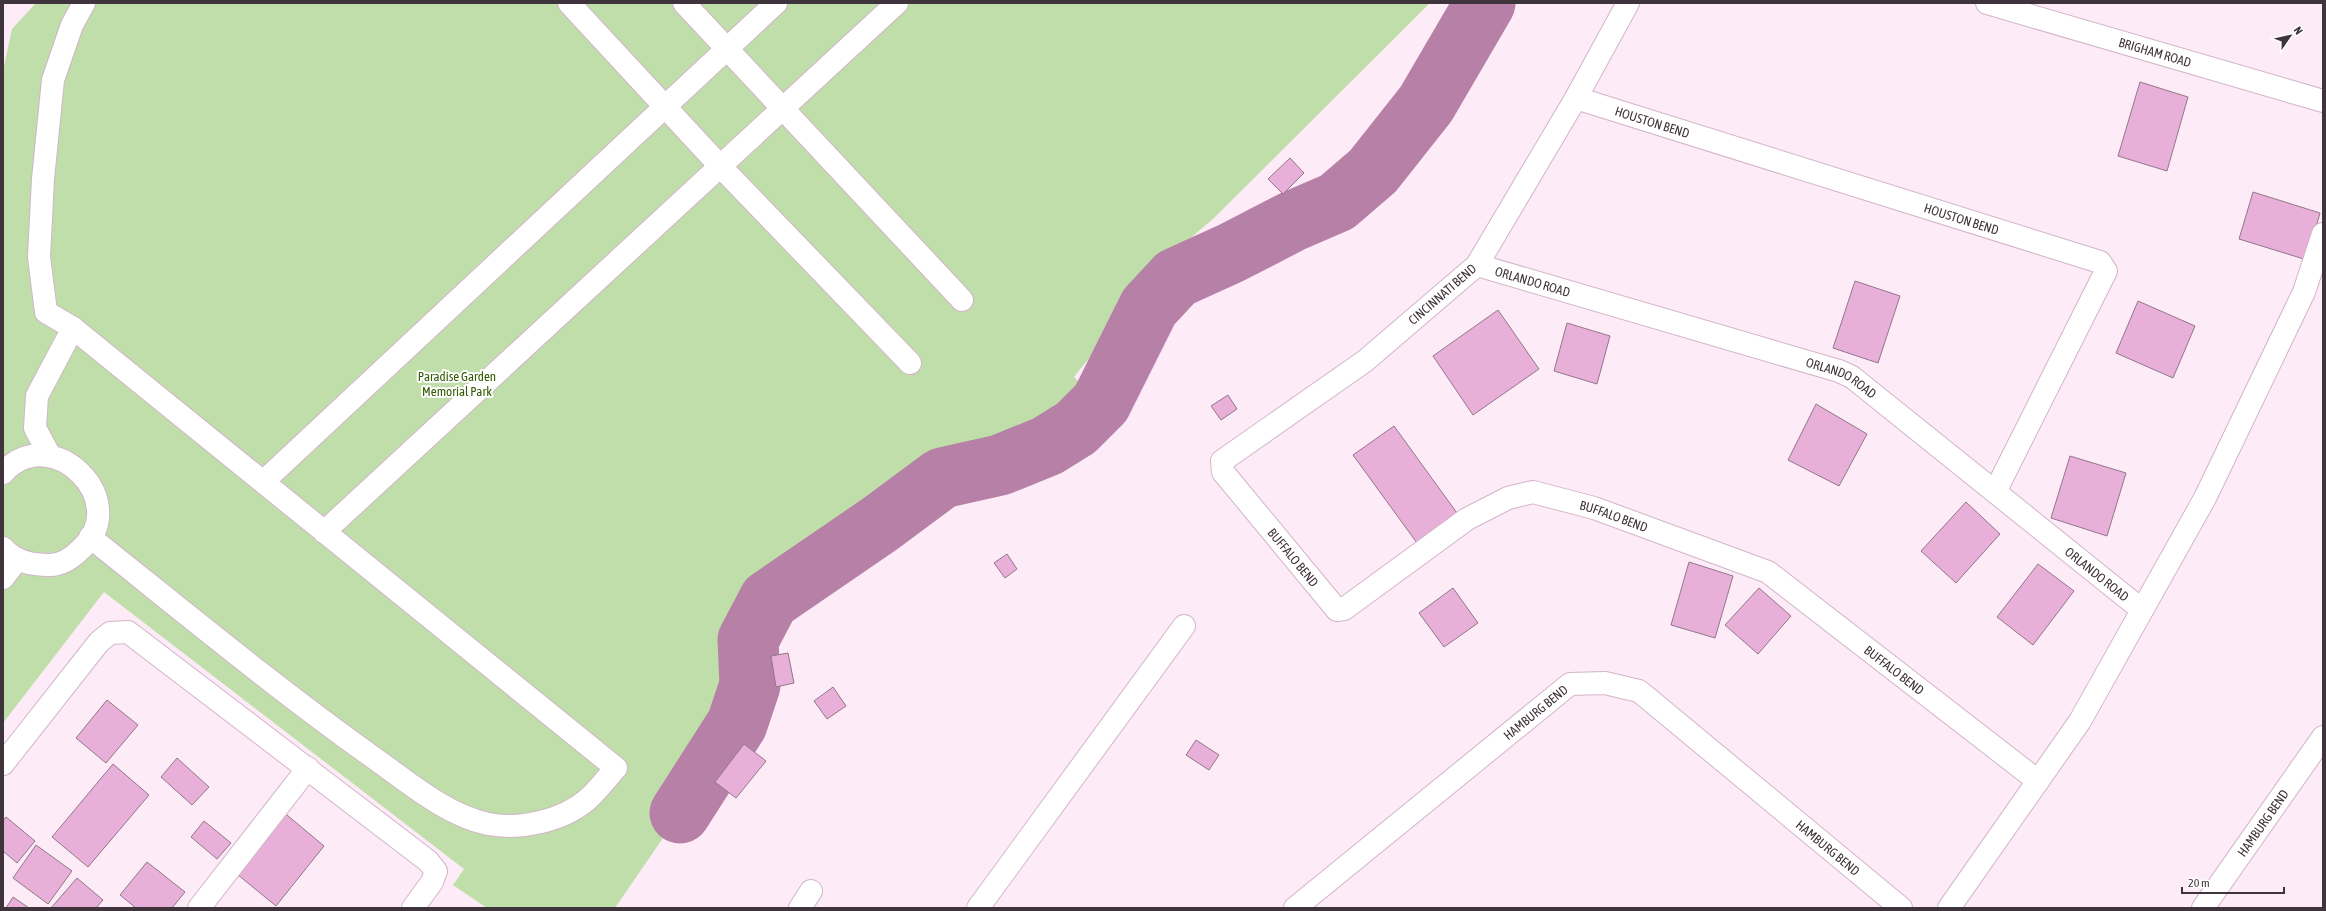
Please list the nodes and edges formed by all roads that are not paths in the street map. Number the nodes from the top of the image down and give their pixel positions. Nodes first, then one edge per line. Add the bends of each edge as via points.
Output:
1 (84, 3) edge
2 (569, 3) edge
3 (684, 3) edge
4 (776, 3) edge
5 (897, 3) edge
6 (1628, 3) edge
7 (1987, 3) edge
8 (726, 49) junction
9 (1576, 98) junction
10 (2323, 101) edge
11 (664, 106) junction
12 (782, 109) junction
13 (720, 166) junction
14 (2323, 234) edge
15 (1477, 264) junction
16 (962, 300) dead end
17 (73, 328) junction
18 (910, 364) dead end
19 (50, 456) junction
20 (1222, 461) joint
21 (6, 462) edge
22 (263, 482) junction
23 (1995, 492) junction
24 (324, 532) junction
25 (90, 537) junction
26 (10, 554) edge
27 (3, 578) edge
28 (2142, 610) junction
29 (1184, 626) dead end
30 (2323, 737) edge
31 (3, 764) edge
32 (308, 768) junction
33 (2038, 781) junction
34 (199, 908) edge
35 (413, 908) edge
36 (978, 908) edge
37 (1295, 908) edge
38 (1900, 908) edge
39 (1950, 908) edge
40 (2204, 908) edge

1 - 17 street via 72,25 53,80 43,179 39,257 46,312
2 - 11 street
3 - 8 street
4 - 8 street
5 - 12 street
6 - 9 street, CINCINNATI BEND
7 - 10 street, BRIGHAM ROAD
8 - 11 street
8 - 12 street
9 - 15 street, CINCINNATI BEND
9 - 23 street, HOUSTON BEND via 2104,265 2106,271
11 - 13 street
11 - 22 street
12 - 13 street
12 - 16 street
13 - 18 street
13 - 24 street
14 - 28 street via 2304,292 2209,490
15 - 20 street, CINCINNATI BEND via 1365,361
15 - 23 street, ORLANDO ROAD via 1852,376
17 - 19 street via 37,396 35,428
17 - 22 street
19 - 21 street
19 - 25 street via 66,461 80,470 90,483 96,498 98,515
20 - 33 street, BUFFALO BEND via 1223,472 1337,610 1344,609 1467,519 1508,498 1533,492 1594,508 1768,572
22 - 24 street
23 - 28 street, ORLANDO ROAD
24 - 25 street via 616,768 587,800 550,818 528,824 488,824 468,818 423,793 260,674
25 - 26 street via 86,545 72,558 55,565 35,565
26 - 27 street
28 - 33 street via 2080,721
29 - 36 street
30 - 40 street, HAMBURG BEND
31 - 32 street via 99,642 110,634 128,632
32 - 34 street
32 - 35 street via 428,861 436,872 432,882
33 - 39 street
37 - 38 street, HAMBURG BEND via 1570,684 1605,683 1639,691

